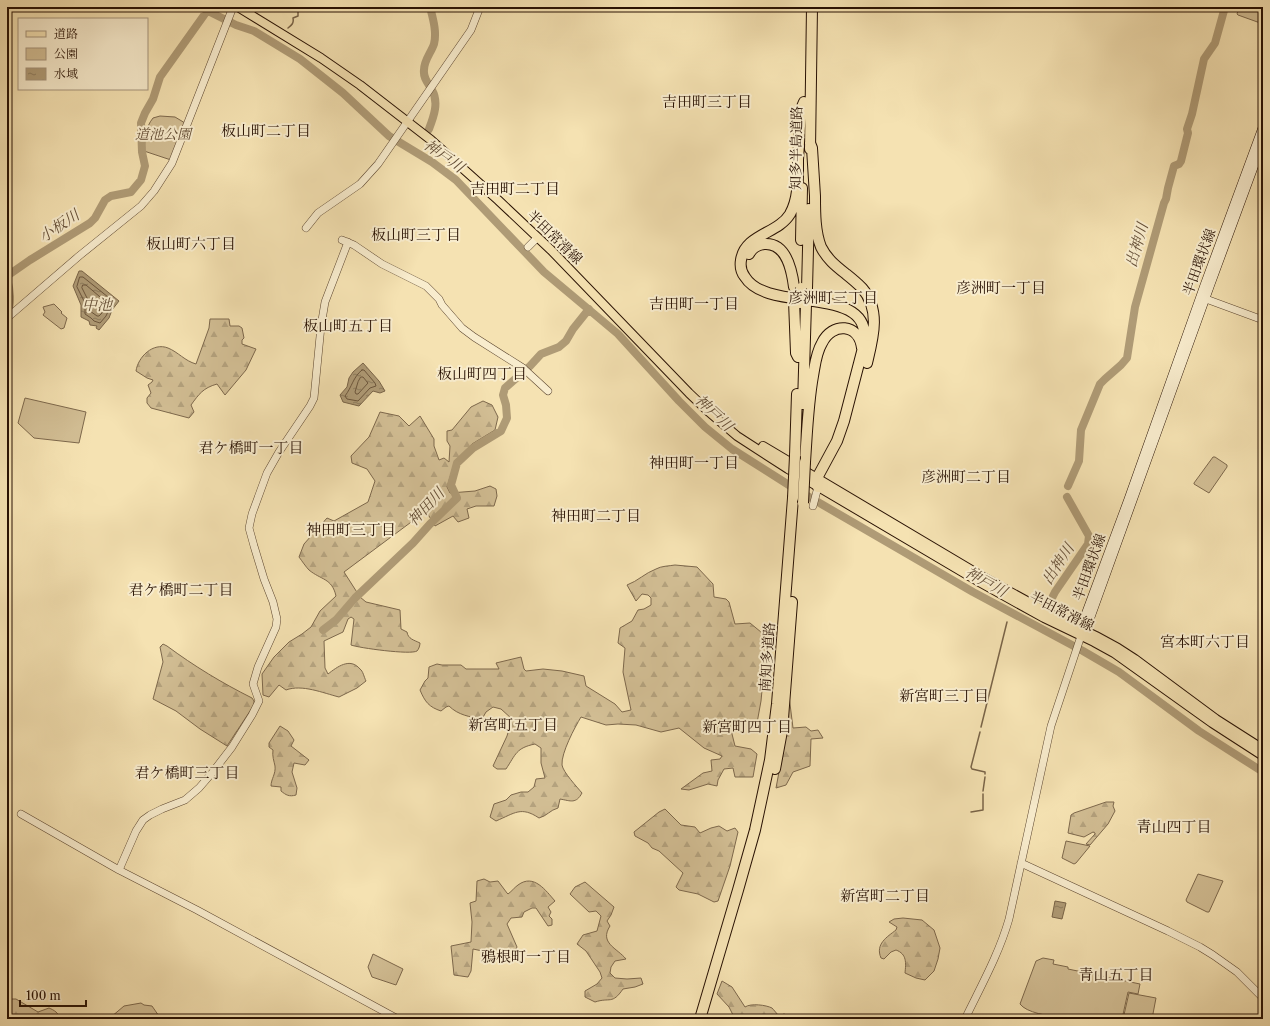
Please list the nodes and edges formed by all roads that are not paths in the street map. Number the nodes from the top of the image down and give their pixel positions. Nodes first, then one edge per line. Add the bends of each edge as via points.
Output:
1 (234, 7) edge
2 (238, 7) edge
3 (480, 7) edge
4 (805, 7) edge
5 (812, 7) edge
6 (804, 102) junction
7 (407, 122) junction
8 (1263, 125) edge
9 (810, 143) junction
10 (1263, 143) edge
11 (306, 228) dead end
12 (537, 238) junction
13 (528, 246) dead end
14 (800, 288) junction
15 (1206, 299) junction
16 (800, 302) junction
17 (7, 318) edge
18 (1263, 320) edge
19 (872, 338) junction
20 (862, 352) junction
21 (548, 391) dead end
22 (721, 422) junction
23 (800, 459) junction
24 (818, 484) junction
25 (798, 503) junction
26 (813, 506) dead end
27 (1082, 635) junction
28 (1263, 749) edge
29 (1263, 756) edge
30 (21, 814) dead end
31 (1021, 863) junction
32 (119, 870) junction
33 (1263, 998) edge
34 (398, 1019) edge
35 (700, 1019) edge
36 (706, 1019) edge
37 (965, 1019) edge

1 - 17 street via 172,162 154,191 140,206
2 - 7 main road, 半田常滑線 via 321,58
3 - 7 street via 470,30
4 - 6 highway, 知多半島道路
5 - 9 highway, 知多半島道路
6 - 14 highway, 知多半島道路
6 - 20 highway via 801,109 797,191 793,207 782,223 745,248 741,268 748,282 764,292 827,303 851,311 859,318 864,329
7 - 11 street via 378,164 360,184 318,213
7 - 12 main road, 半田常滑線 via 498,200
8 - 27 street, 半田環状線 via 1204,285
9 - 14 highway, 知多半島道路
9 - 19 highway via 815,218 820,242 829,259 862,288 869,299 874,317
10 - 15 street, 半田環状線
12 - 13 street
12 - 22 main road, 半田常滑線 via 603,308
14 - 16 highway, 南知多道路
14 - 19 highway via 784,254 779,249 767,244 753,248 746,261 749,272 756,281 773,289 832,298 851,304 866,319
15 - 18 street
15 - 27 street, 半田環状線
16 - 23 highway, 南知多道路
16 - 23 highway, 南知多道路
19 - 24 highway via 847,433
20 - 23 highway via 859,338 849,329 836,329 826,336 821,344
20 - 24 highway via 841,431
21 - 32 street via 526,371 462,328 442,306 439,298 426,286 382,264 345,241 325,302 314,398 266,473 249,528 277,619 253,684 259,701 232,747 199,788 185,800 143,820
22 - 24 main road, 半田常滑線
22 - 24 main road, 半田常滑線 via 787,472
23 - 25 highway, 南知多道路
24 - 26 street
24 - 27 main road, 半田常滑線 via 1047,612
25 - 35 highway, 南知多道路 via 770,760 755,830
25 - 36 highway, 南知多道路 via 785,698 777,761 760,834
27 - 28 main road, 半田常滑線 via 1096,636 1135,659 1216,719
27 - 29 main road, 半田常滑線 via 1114,653
27 - 31 street via 1051,726
30 - 32 street
31 - 33 street via 1200,947 1237,972
31 - 37 street via 1004,937
32 - 34 street

